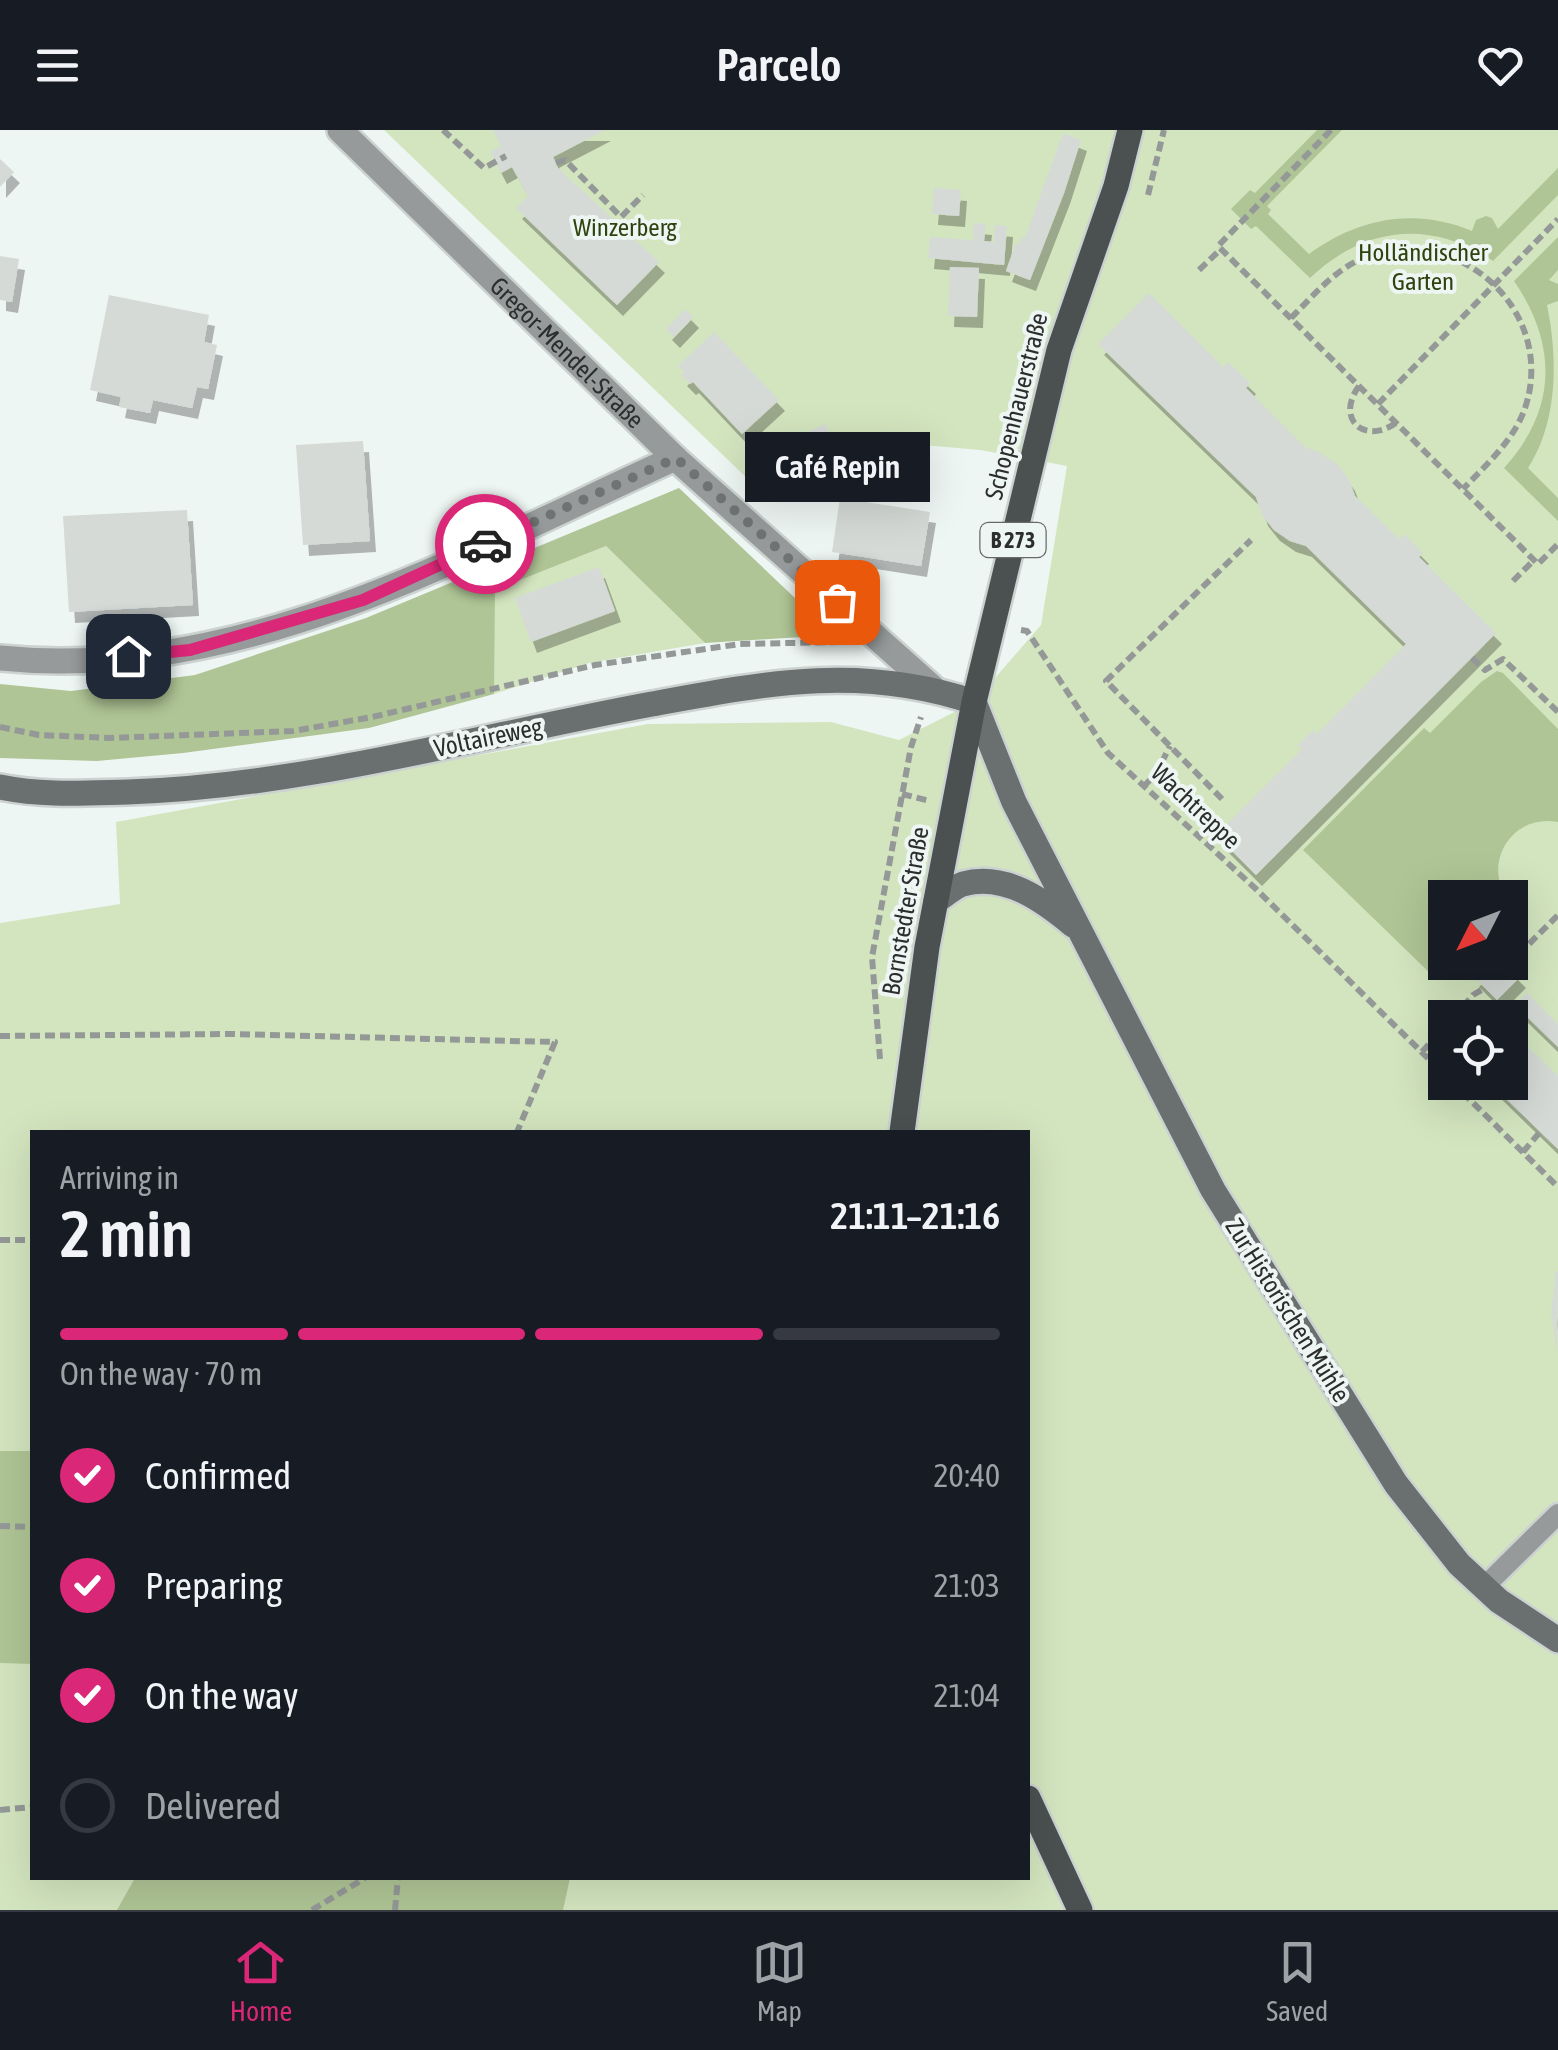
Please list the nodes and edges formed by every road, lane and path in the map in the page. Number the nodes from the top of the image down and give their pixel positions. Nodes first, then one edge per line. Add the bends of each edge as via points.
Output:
1 (340, 130) edge
2 (443, 130) edge
3 (1130, 130) edge
4 (1164, 130) edge
5 (1331, 130) edge
6 (506, 156) dead end
7 (556, 163) dead end
8 (644, 194) dead end
9 (1148, 194) dead end
10 (1558, 219) edge
11 (1221, 249) junction
12 (1200, 270) dead end
13 (1496, 284) junction
14 (1291, 318) junction
15 (1359, 386) junction
16 (1378, 404) junction
17 (1396, 422) junction
18 (676, 458) junction
19 (1463, 489) junction
20 (1251, 540) dead end
21 (1558, 544) edge
22 (1534, 560) junction
23 (1513, 580) dead end
24 (864, 626) junction
25 (1027, 631) dead end
26 (0, 658) edge
27 (1472, 658) dead end
28 (932, 687) junction
29 (974, 702) junction
30 (1558, 712) edge
31 (0, 726) edge
32 (1170, 746) junction
33 (1144, 786) junction
34 (0, 787) edge
35 (1222, 799) dead end
36 (936, 902) junction
37 (1558, 915) edge
38 (1080, 931) junction
39 (1528, 945) edge
40 (1485, 988) dead end
41 (1469, 1000) edge
42 (0, 1036) edge
43 (1428, 1045) edge
44 (1422, 1052) junction
45 (1428, 1058) edge
46 (881, 1074) dead end
47 (1470, 1100) edge
48 (518, 1130) edge
49 (902, 1130) edge
50 (1540, 1132) dead end
51 (1522, 1152) junction
52 (1558, 1186) edge
53 (0, 1240) edge
54 (30, 1240) edge
55 (1558, 1514) edge
56 (0, 1526) edge
57 (30, 1527) edge
58 (1484, 1587) junction
59 (1558, 1640) edge
60 (1030, 1802) edge
61 (30, 1808) edge
62 (0, 1810) edge
63 (363, 1880) edge
64 (398, 1880) edge
65 (312, 1910) edge
66 (395, 1910) edge
67 (1080, 1910) edge

1 - 18 street, Gregor-Mendel-Straße
2 - 6 path via 484,168
3 - 29 main road, Schopenhauerstraße / B 273 via 1059,350
4 - 9 path
5 - 11 path
7 - 8 path via 565,160 620,217
10 - 13 path
11 - 12 path
11 - 14 path
13 - 14 path via 1449,254 1397,249 1342,270
13 - 16 path
13 - 19 path via 1525,328 1531,381 1516,428
14 - 15 path
15 - 16 path
15 - 17 path via 1350,399 1356,426 1384,431
16 - 17 path
17 - 19 path
18 - 24 street, Gregor-Mendel-Straße
18 - 26 street via 363,600 190,650 66,661
19 - 22 path
20 - 32 path via 1106,681
21 - 22 path via 1538,564
22 - 23 path
24 - 28 street, Gregor-Mendel-Straße
24 - 31 path via 846,641 740,644 595,665 293,731 110,738 39,736
25 - 33 path, Wachtreppe via 1108,753
27 - 30 path via 1485,670 1504,659
28 - 29 street, Voltaireweg
28 - 34 street, Voltaireweg via 853,679 770,682 396,757 192,790 34,794
28 - 46 path via 911,746 872,958
29 - 36 main road, Bornstedter Straße / B 273
29 - 38 street, Zur Historischen Mühle via 1014,802
32 - 33 path
32 - 35 path
33 - 44 path, Wachtreppe
36 - 38 street, Zur Historischen Mühle via 962,884 1008,886 1037,895
36 - 49 main road, Bornstedter Straße / B 273
37 - 39 path
38 - 58 street, Zur Historischen Mühle via 1224,1206 1396,1484
40 - 41 path
42 - 48 path via 555,1042
43 - 44 path
44 - 45 path, Wachtreppe
47 - 51 path
50 - 51 path
51 - 52 path
53 - 54 path
55 - 58 lane
56 - 57 path
58 - 59 street, Zur Historischen Mühle
60 - 67 main road
61 - 62 path
63 - 65 path
64 - 66 path

